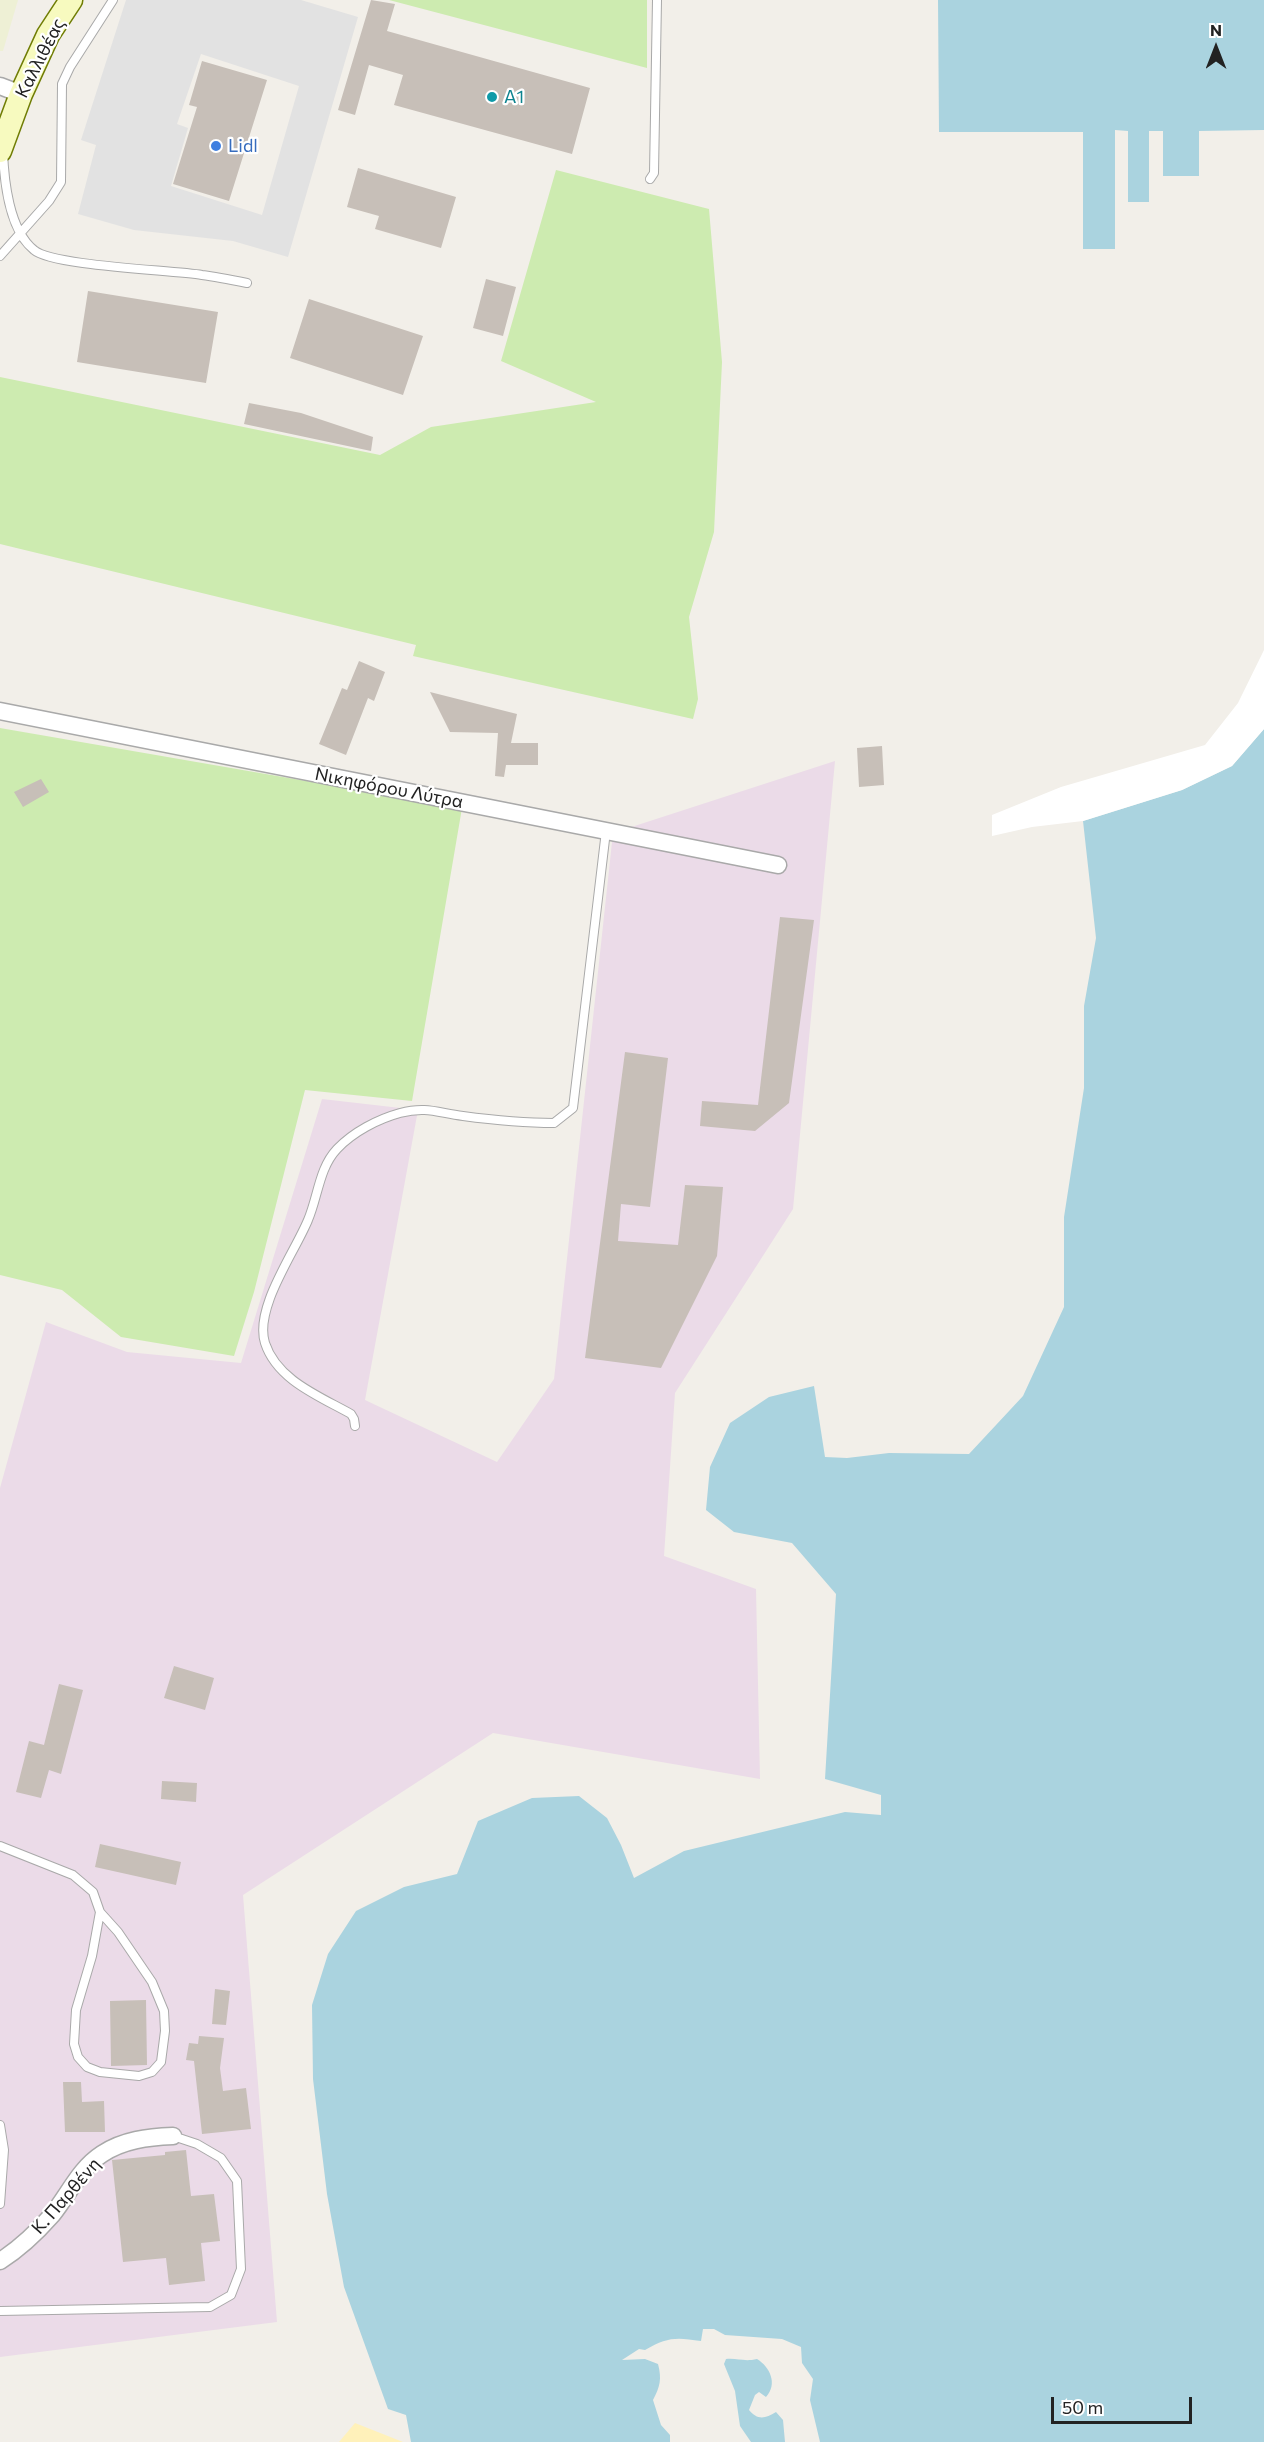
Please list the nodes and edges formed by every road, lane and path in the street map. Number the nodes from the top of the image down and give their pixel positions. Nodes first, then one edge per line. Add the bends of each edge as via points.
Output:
1 (71, 0) edge
2 (113, 0) edge
3 (657, 0) edge
4 (0, 86) edge
5 (21, 94) junction
6 (1, 148) edge
7 (650, 179) dead end
8 (20, 231) junction
9 (0, 256) edge
10 (247, 283) dead end
11 (0, 711) edge
12 (606, 831) junction
13 (778, 865) dead end
14 (355, 1426) dead end
15 (0, 1846) edge
16 (100, 1912) junction
17 (0, 2125) edge
18 (173, 2136) joint
19 (0, 2204) edge
20 (0, 2261) edge
21 (0, 2311) edge

1 - 5 main road, Καλλιθέας via 48,35
2 - 8 lane via 62,84 62,182
3 - 7 lane via 654,173
4 - 5 street
5 - 6 main road, Καλλιθέας
6 - 8 lane via 10,208
8 - 9 lane
8 - 10 lane via 34,251 59,260
11 - 12 street, Νικηφόρου Λύτρα
12 - 13 street, Νικηφόρου Λύτρα
12 - 14 lane via 573,1108 554,1123 460,1116 431,1109 399,1113 364,1128 336,1150 317,1186 309,1219 265,1313 265,1341 273,1359 295,1383 351,1414
15 - 16 lane via 73,1875 93,1892
16 - 16 lane via 76,2010 74,2044 87,2067 139,2076 152,2072 161,2062 164,2011 152,1982
17 - 19 lane via 4,2150
18 - 20 street, Κ. Παρθένη via 126,2142 102,2154 82,2172 52,2215
18 - 21 lane via 221,2158 237,2181 241,2270 231,2295 210,2307

